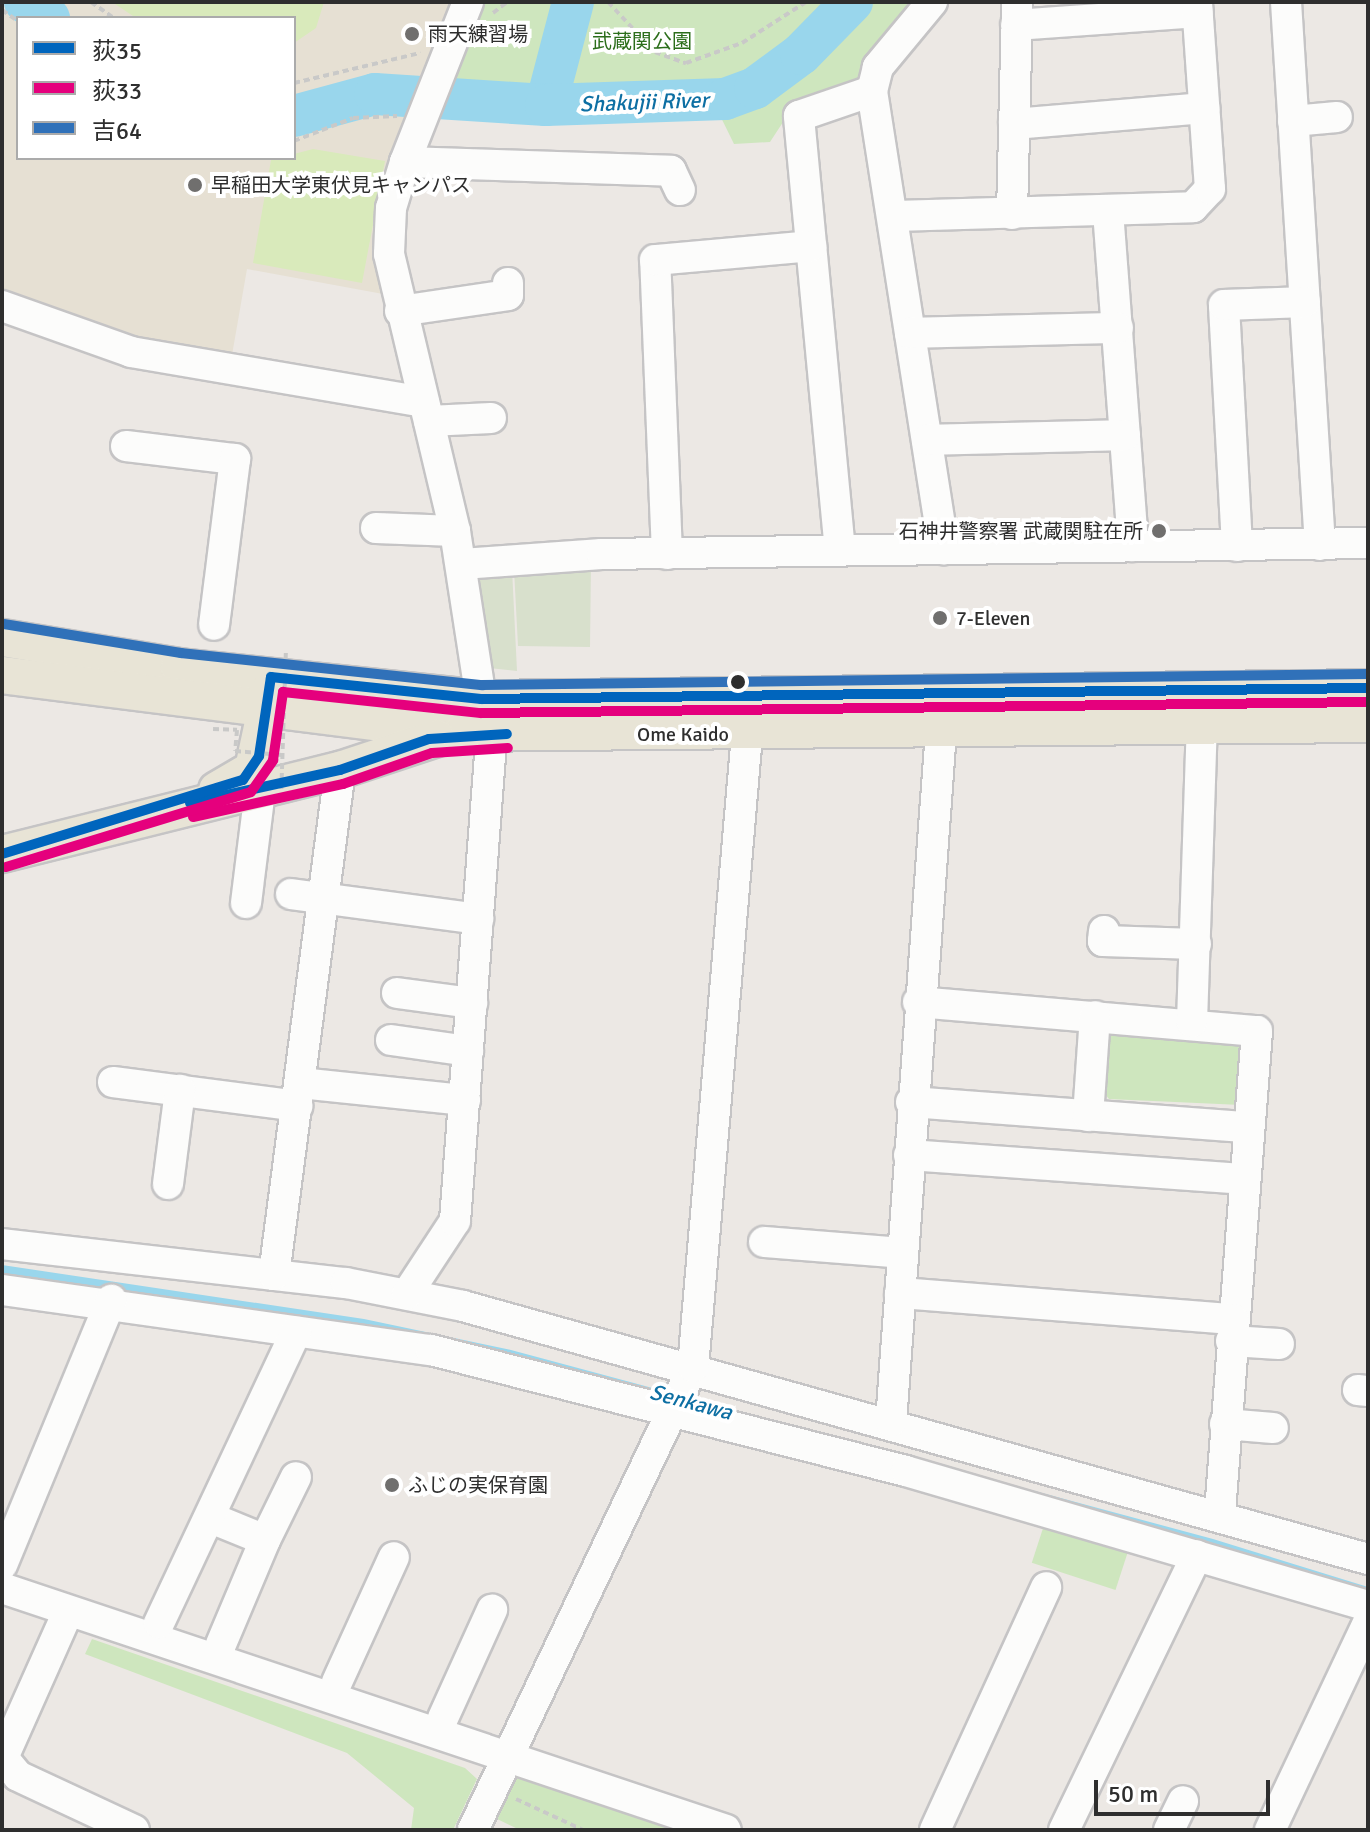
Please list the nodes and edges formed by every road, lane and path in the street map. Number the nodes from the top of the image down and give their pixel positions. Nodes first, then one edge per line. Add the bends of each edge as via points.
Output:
1 (91, 2) edge
2 (468, 2) edge
3 (608, 2) edge
4 (806, 2) edge
5 (932, 2) edge
6 (1286, 2) edge
7 (1197, 7) edge
8 (1017, 14) edge
9 (111, 16) edge
10 (452, 52) junction
11 (296, 82) edge
12 (872, 91) junction
13 (1204, 108) junction
14 (426, 112) junction
15 (1337, 117) dead end
16 (1293, 121) junction
17 (1014, 124) junction
18 (296, 140) edge
19 (405, 162) junction
20 (680, 190) dead end
21 (1108, 211) junction
22 (1012, 214) junction
23 (895, 216) junction
24 (811, 246) junction
25 (508, 283) dead end
26 (1305, 302) junction
27 (2, 306) edge
28 (400, 311) junction
29 (1118, 328) junction
30 (910, 333) junction
31 (426, 412) junction
32 (491, 418) dead end
33 (1125, 435) junction
34 (927, 440) junction
35 (126, 446) dead end
36 (376, 528) dead end
37 (455, 531) junction
38 (1368, 543) edge
39 (1320, 545) junction
40 (1133, 546) junction
41 (1237, 546) junction
42 (944, 549) junction
43 (840, 551) junction
44 (667, 554) junction
45 (462, 564) junction
46 (214, 625) dead end
47 (2, 638) edge
48 (279, 663) junction
49 (2, 675) edge
50 (1368, 688) edge
51 (481, 699) junction
52 (267, 714) junction
53 (1368, 724) edge
54 (1202, 726) junction
55 (213, 729) dead end
56 (941, 731) junction
57 (476, 734) junction
58 (747, 734) junction
59 (282, 755) junction
60 (340, 770) junction
61 (270, 795) junction
62 (178, 805) junction
63 (2, 854) edge
64 (291, 894) dead end
65 (326, 898) junction
66 (246, 903) dead end
67 (478, 919) junction
68 (1104, 931) dead end
69 (1196, 944) junction
70 (397, 993) dead end
71 (918, 1002) junction
72 (472, 1003) junction
73 (1095, 1016) junction
74 (1192, 1022) junction
75 (391, 1040) dead end
76 (468, 1051) junction
77 (113, 1082) dead end
78 (180, 1090) junction
79 (299, 1095) junction
80 (465, 1100) junction
81 (911, 1102) junction
82 (1088, 1116) junction
83 (1247, 1127) junction
84 (909, 1155) junction
85 (1242, 1179) junction
86 (168, 1184) dead end
87 (764, 1242) dead end
88 (2, 1244) edge
89 (903, 1253) junction
90 (274, 1275) junction
91 (2, 1290) edge
92 (900, 1293) junction
93 (407, 1294) junction
94 (111, 1300) junction
95 (1232, 1330) junction
96 (296, 1332) junction
97 (1279, 1344) dead end
98 (682, 1393) junction
99 (891, 1422) junction
100 (1225, 1424) junction
101 (1273, 1428) dead end
102 (296, 1477) dead end
103 (1220, 1514) junction
104 (211, 1518) junction
105 (265, 1540) junction
106 (1197, 1555) junction
107 (394, 1557) dead end
108 (1368, 1559) edge
109 (2, 1565) edge
110 (1046, 1587) dead end
111 (2, 1588) edge
112 (1368, 1606) edge
113 (492, 1610) dead end
114 (63, 1623) dead end
115 (159, 1623) dead end
116 (1368, 1623) edge
117 (221, 1644) dead end
118 (337, 1682) dead end
119 (443, 1718) dead end
120 (507, 1757) junction
121 (506, 1794) dead end
122 (1183, 1801) dead end
123 (1273, 1829) edge
124 (134, 1830) edge
125 (473, 1830) edge
126 (583, 1830) edge
127 (726, 1830) edge
128 (935, 1830) edge
129 (1064, 1830) edge
130 (1169, 1830) edge

1 - 9 path
2 - 10 street
3 - 4 path via 655,52 686,63 742,43
5 - 12 street via 878,67
6 - 16 street
7 - 8 street
7 - 13 street
8 - 17 street
10 - 11 path via 397,54
10 - 14 street
12 - 23 street
12 - 24 street via 799,116
13 - 17 street
13 - 21 street via 1210,189 1204,199 1193,207
14 - 18 path via 384,111
14 - 19 street
15 - 16 street
16 - 26 street
17 - 22 street
19 - 20 street via 671,171
19 - 28 street via 388,228
21 - 22 street
21 - 29 street
22 - 23 street
23 - 30 street
24 - 43 street
24 - 44 street via 655,260
25 - 28 street via 508,295
26 - 39 street
26 - 41 street via 1224,305
27 - 31 street via 169,364
28 - 31 street
29 - 30 street
29 - 33 street
30 - 34 street
31 - 32 street
31 - 37 street
33 - 34 street
33 - 40 street
34 - 42 street
35 - 46 street via 235,459
36 - 37 street
37 - 45 street
38 - 39 street
39 - 41 street
40 - 41 street
40 - 42 street
42 - 43 street
43 - 44 street
44 - 45 street
45 - 51 street
47 - 48 main road
48 - 51 main road
48 - 52 main road
48 - 59 path, bridge
49 - 52 main road, Ome Kaido
50 - 51 main road
52 - 57 main road, Ome Kaido
52 - 62 main road via 259,756 243,780
53 - 54 main road, Ome Kaido
54 - 56 main road, Ome Kaido
54 - 69 street
55 - 59 path, bridge via 237,730 235,751
56 - 58 main road, Ome Kaido
56 - 71 street
57 - 58 main road, Ome Kaido
57 - 60 main road
57 - 67 street
58 - 98 street
59 - 61 path, bridge
60 - 61 main road
60 - 65 street
61 - 62 main road
61 - 66 street
62 - 63 main road
64 - 65 street
65 - 67 street
65 - 79 street
67 - 72 street
68 - 69 street via 1103,941
69 - 74 street
70 - 72 street
71 - 73 street
71 - 81 street
72 - 76 street
73 - 74 street
73 - 82 street
74 - 83 street via 1257,1031
75 - 76 street
76 - 80 street
77 - 78 street
78 - 79 street
78 - 86 street
79 - 80 street
79 - 90 street
80 - 93 street via 455,1221
81 - 82 street
81 - 84 street
82 - 83 street
83 - 85 street
84 - 85 street
84 - 89 street
85 - 95 street
87 - 89 street
88 - 90 street
89 - 92 street
90 - 93 street
91 - 94 street
92 - 95 street
92 - 99 street
93 - 98 street
94 - 96 street
94 - 109 street
95 - 97 street
95 - 100 street
96 - 98 street
96 - 104 street
98 - 99 street
98 - 106 street
98 - 120 street
99 - 103 street
100 - 101 street
100 - 103 street
102 - 105 street
103 - 108 street
104 - 105 street
104 - 115 street
105 - 117 street
106 - 112 street
106 - 129 street
107 - 118 street
110 - 128 street
111 - 120 street
113 - 119 street
114 - 124 street via 3,1758 18,1776
116 - 123 street
120 - 125 street
120 - 127 street
121 - 126 path
122 - 130 street

